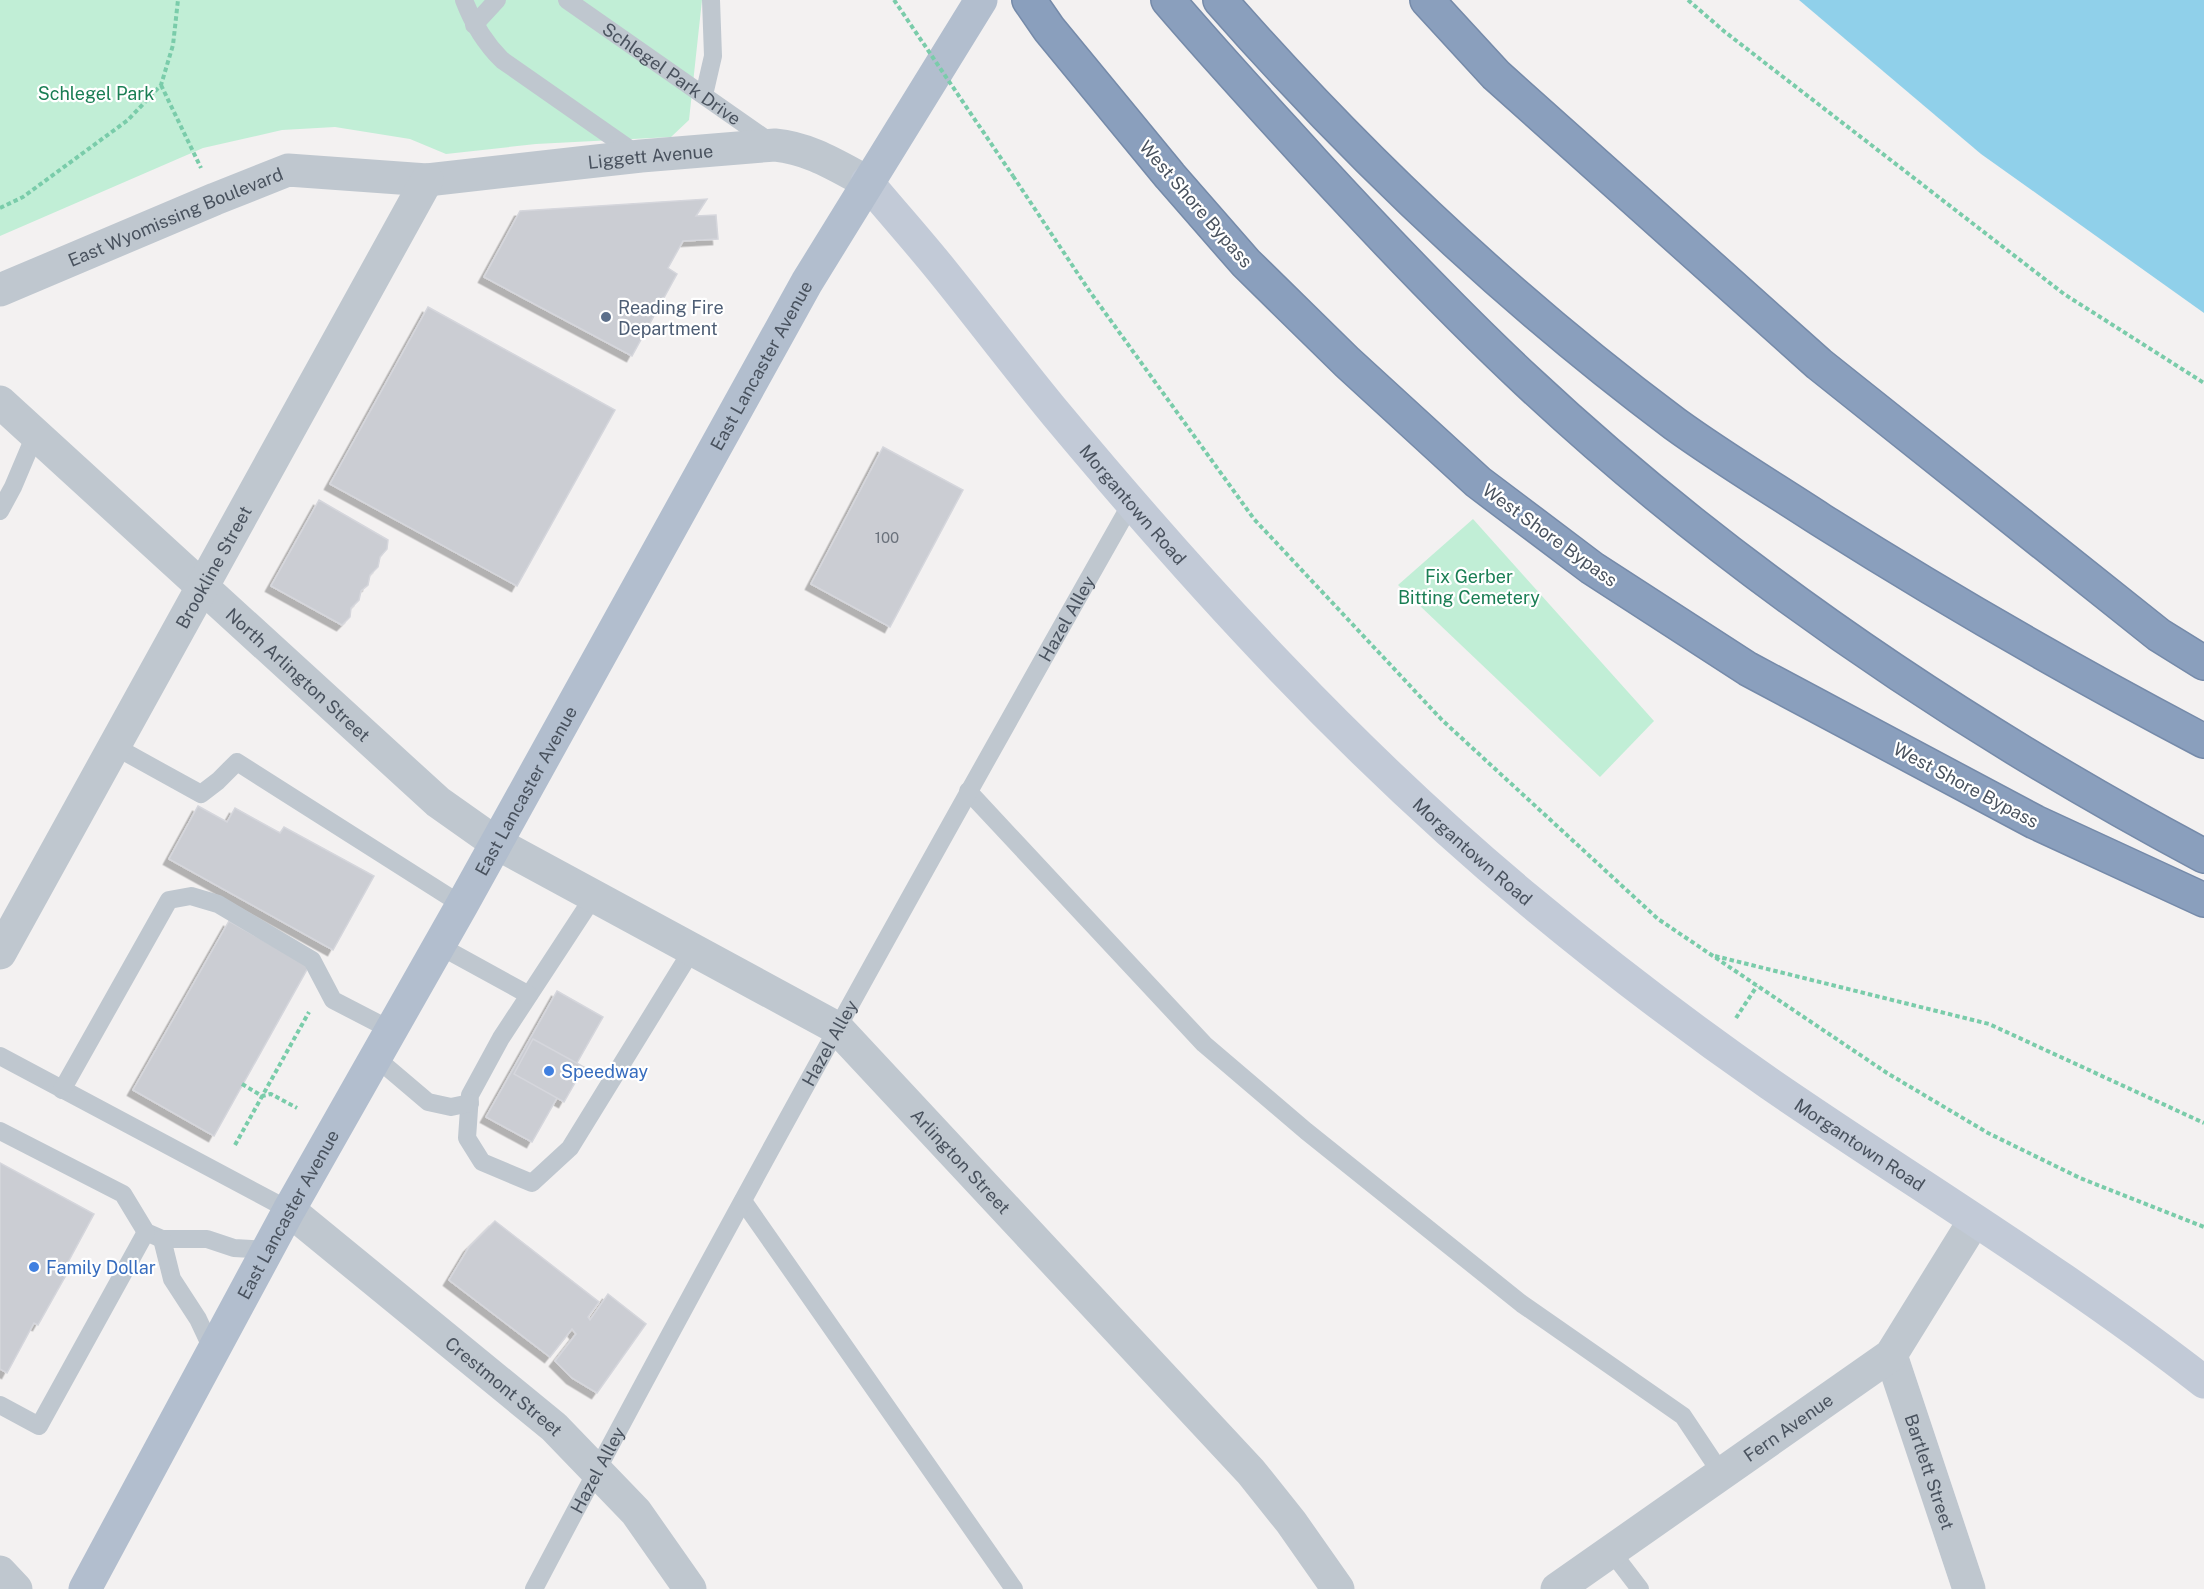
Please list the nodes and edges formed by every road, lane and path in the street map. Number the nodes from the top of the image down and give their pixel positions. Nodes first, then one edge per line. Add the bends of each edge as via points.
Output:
1 (178, 0) edge
2 (464, 0) edge
3 (497, 0) edge
4 (567, 0) edge
5 (711, 0) edge
6 (894, 0) edge
7 (981, 0) edge
8 (1029, 0) edge
9 (1168, 0) edge
10 (1220, 0) edge
11 (1427, 0) edge
12 (1688, 0) edge
13 (474, 25) junction
14 (161, 85) junction
15 (704, 95) junction
16 (775, 145) junction
17 (641, 156) junction
18 (427, 180) junction
19 (867, 182) junction
20 (215, 199) junction
21 (0, 208) edge
22 (0, 290) edge
23 (2204, 383) edge
24 (0, 402) edge
25 (35, 435) junction
26 (1132, 502) junction
27 (0, 511) edge
28 (202, 586) junction
29 (2204, 663) edge
30 (2204, 741) edge
31 (114, 746) junction
32 (968, 791) junction
33 (496, 843) junction
34 (2204, 856) edge
35 (594, 896) junction
36 (2204, 900) edge
37 (462, 905) junction
38 (438, 945) junction
39 (692, 950) junction
40 (0, 953) edge
41 (1712, 956) junction
42 (529, 995) junction
43 (311, 1008) dead end
44 (837, 1029) junction
45 (383, 1044) junction
46 (0, 1056) edge
47 (242, 1084) dead end
48 (62, 1090) junction
49 (262, 1096) junction
50 (470, 1103) junction
51 (297, 1108) dead end
52 (2204, 1123) edge
53 (0, 1131) edge
54 (234, 1145) dead end
55 (743, 1201) junction
56 (289, 1210) junction
57 (1974, 1221) junction
58 (2204, 1227) edge
59 (154, 1235) junction
60 (267, 1250) junction
61 (213, 1351) junction
62 (1891, 1355) junction
63 (2204, 1382) edge
64 (0, 1405) edge
65 (597, 1470) junction
66 (1721, 1473) junction
67 (1611, 1551) junction
68 (0, 1572) edge
69 (16, 1589) edge
70 (85, 1589) edge
71 (534, 1589) edge
72 (690, 1589) edge
73 (1014, 1589) edge
74 (1338, 1589) edge
75 (1557, 1589) edge
76 (1641, 1589) edge
77 (1970, 1589) edge

1 - 14 path via 173,45
2 - 13 lane
3 - 13 lane
4 - 15 lane, Schlegel Park Drive
5 - 15 lane via 713,56
6 - 41 path, bridge via 1088,289 1254,519 1442,720 1658,919
7 - 19 main road, East Lancaster Avenue
8 - 36 highway, West Shore Bypass via 1170,176 1246,263 1478,482 1592,568 1748,669 2035,822
9 - 34 highway via 1454,311 1527,382 1670,506 1773,585 1918,686
10 - 30 highway via 1329,118 1471,256 1540,317 1669,419 1931,588
11 - 29 highway via 1496,75 1819,364 2159,635
12 - 23 path via 2064,294
13 - 17 lane via 502,60
14 - 20 path
14 - 21 path via 128,120 22,197
15 - 16 lane, Schlegel Park Drive
16 - 17 street, Liggett Avenue
16 - 19 street, Liggett Avenue via 811,153
17 - 18 street, Liggett Avenue
18 - 20 street, East Wyomissing Boulevard via 288,170
18 - 28 street, Brookline Street
19 - 26 main road, Morgantown Road
19 - 33 main road, East Lancaster Avenue via 807,282
20 - 22 street, East Wyomissing Boulevard
24 - 25 street, North Arlington Street
25 - 27 lane
25 - 28 street, North Arlington Street
26 - 32 lane, Hazel Alley
26 - 57 main road, Morgantown Road via 1227,612 1301,689 1528,899 1710,1041
28 - 31 street, Brookline Street
28 - 33 street, North Arlington Street via 438,802
31 - 37 lane via 201,794 237,762
31 - 40 street, Brookline Street
32 - 44 lane, Hazel Alley
32 - 66 lane via 1204,1044 1522,1304 1683,1416
33 - 35 street, Arlington Street
33 - 37 main road, East Lancaster Avenue
35 - 39 street, Arlington Street
35 - 42 lane
37 - 38 main road, East Lancaster Avenue
38 - 42 lane
38 - 45 main road, East Lancaster Avenue
39 - 44 street, Arlington Street
39 - 50 lane via 570,1148 532,1183 482,1162 467,1138
41 - 52 path via 1989,1024
41 - 58 path via 1887,1073 1988,1133 2080,1178
42 - 50 lane via 501,1038 470,1095
43 - 49 path
44 - 55 lane, Hazel Alley
44 - 74 street, Arlington Street via 1251,1472
45 - 48 lane via 333,1000 312,960 218,904 190,896 169,900
45 - 50 lane via 428,1102 451,1107
45 - 56 main road, East Lancaster Avenue
46 - 48 lane
47 - 49 path
48 - 56 lane
49 - 51 path via 271,1094
49 - 54 path
53 - 59 lane via 123,1194
55 - 65 lane, Hazel Alley
55 - 73 lane
56 - 60 main road, East Lancaster Avenue
56 - 65 street, Crestmont Street via 554,1427
57 - 62 street, Fern Avenue
57 - 63 main road, Morgantown Road
59 - 60 lane via 207,1239 234,1248
59 - 61 lane via 172,1279
59 - 64 lane via 39,1426
60 - 61 main road, East Lancaster Avenue
61 - 70 main road, East Lancaster Avenue
62 - 66 street, Fern Avenue
62 - 77 street, Bartlett Street
65 - 71 lane, Hazel Alley
65 - 72 street, Crestmont Street via 636,1512
66 - 67 street, Fern Avenue
67 - 75 street, Fern Avenue
67 - 76 lane
68 - 69 street

